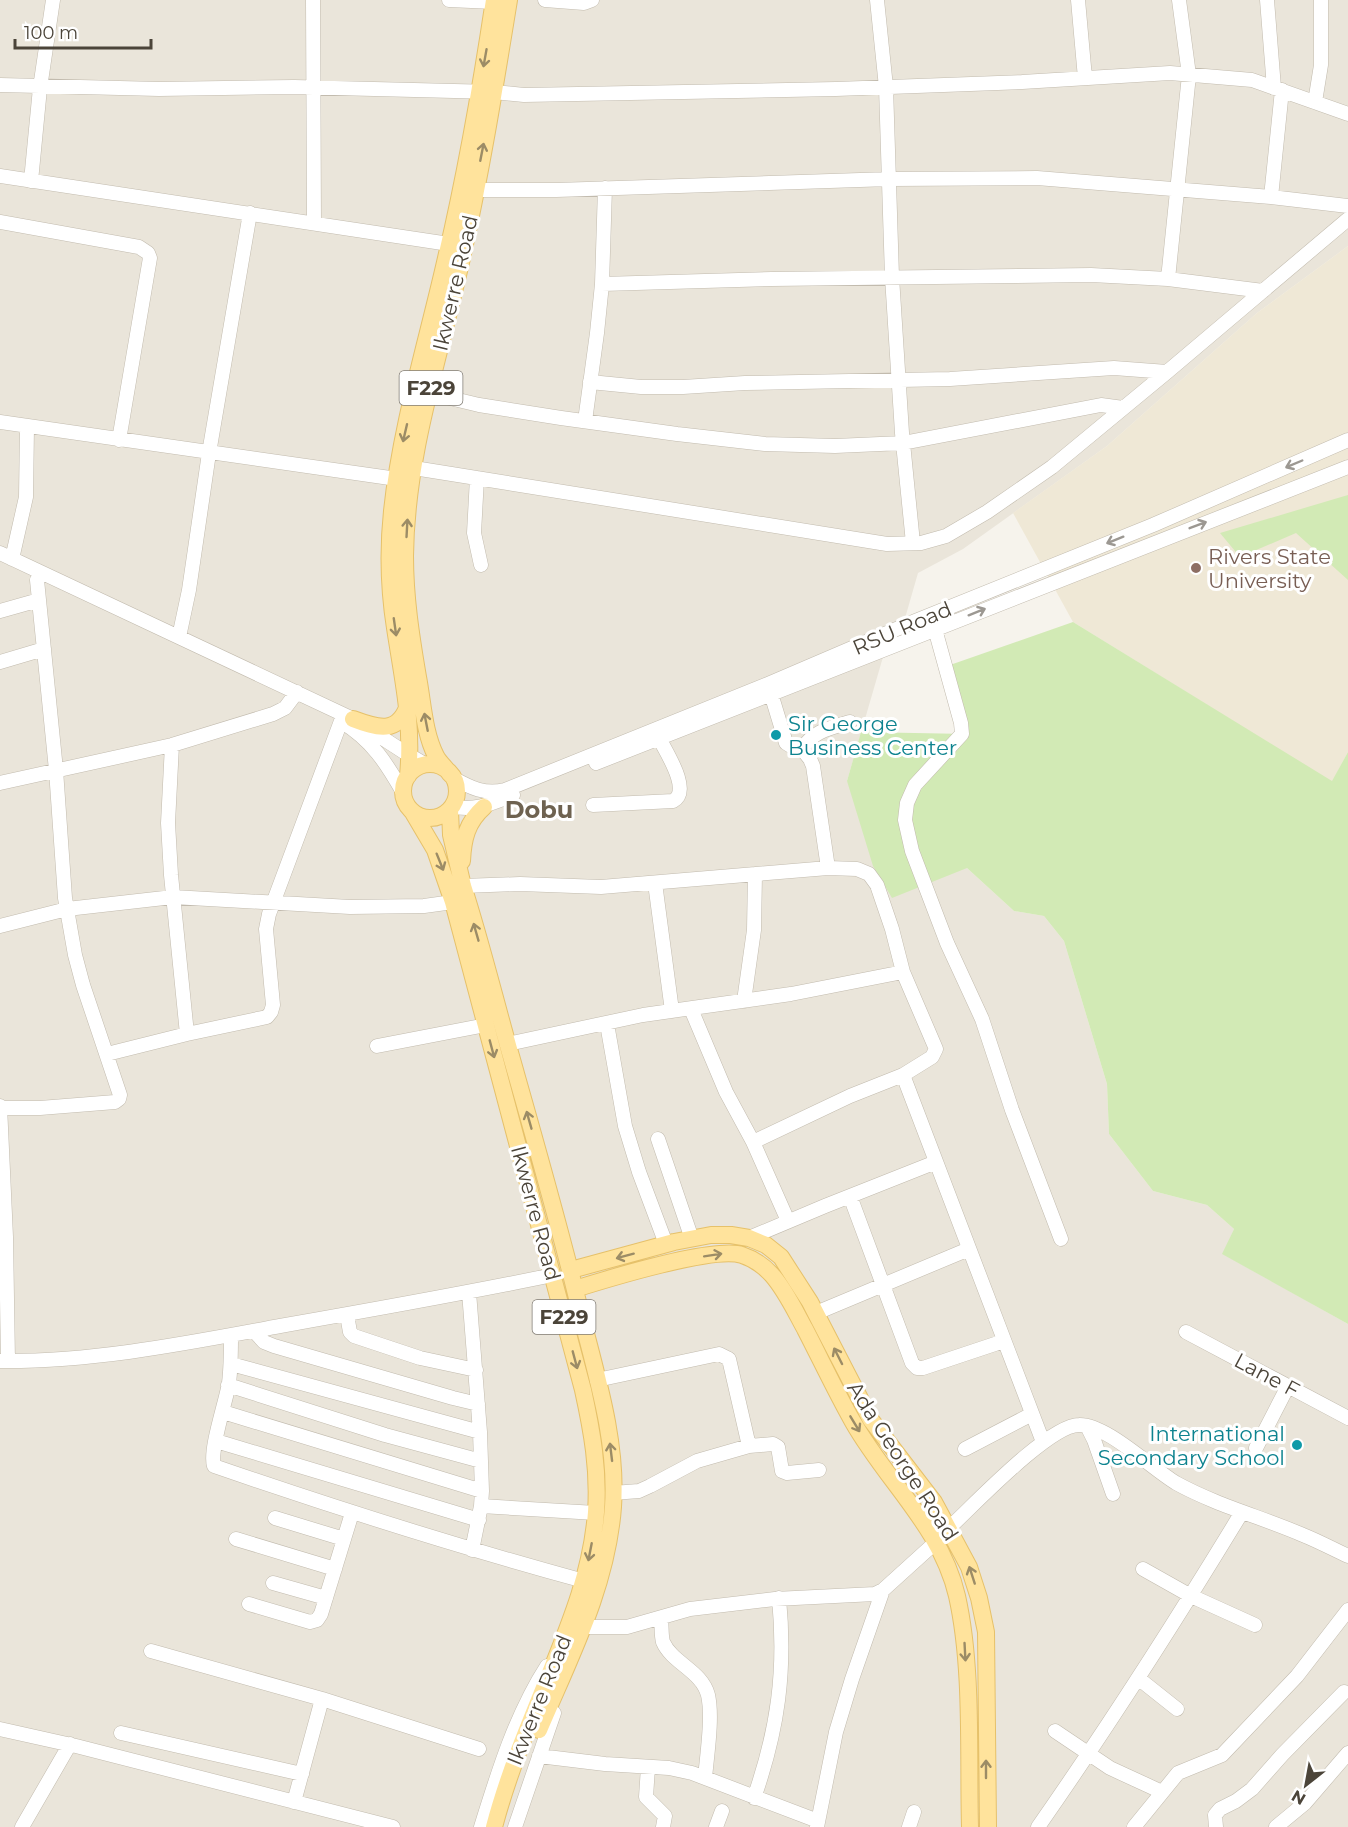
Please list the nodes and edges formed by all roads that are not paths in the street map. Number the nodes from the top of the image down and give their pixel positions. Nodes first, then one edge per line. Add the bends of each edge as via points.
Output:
1 (52, 0) edge
2 (314, 0) edge
3 (449, 0) edge
4 (545, 0) edge
5 (592, 0) edge
6 (877, 0) edge
7 (1078, 0) edge
8 (1179, 0) edge
9 (1267, 0) edge
10 (1321, 0) edge
11 (499, 1) edge
12 (1189, 75) junction
13 (1085, 78) junction
14 (0, 86) edge
15 (886, 87) junction
16 (40, 88) junction
17 (314, 88) junction
18 (1278, 89) junction
19 (487, 92) junction
20 (1315, 102) junction
21 (1348, 114) edge
22 (0, 176) edge
23 (890, 179) junction
24 (31, 181) junction
25 (605, 188) junction
26 (475, 190) junction
27 (1176, 190) junction
28 (1271, 197) junction
29 (1348, 206) edge
30 (250, 213) junction
31 (1348, 219) edge
32 (0, 222) edge
33 (314, 222) junction
34 (449, 244) junction
35 (892, 277) junction
36 (1168, 279) junction
37 (602, 284) junction
38 (1263, 291) junction
39 (1167, 372) junction
40 (898, 379) junction
41 (590, 382) junction
42 (429, 393) junction
43 (1123, 408) junction
44 (585, 421) junction
45 (0, 422) edge
46 (27, 426) junction
47 (118, 440) junction
48 (1348, 440) edge
49 (903, 443) junction
50 (209, 453) junction
51 (1348, 467) edge
52 (414, 468) junction
53 (477, 478) junction
54 (396, 479) junction
55 (913, 543) junction
56 (4, 558) edge
57 (480, 565) dead end
58 (37, 580) junction
59 (39, 600) junction
60 (0, 611) edge
61 (935, 629) junction
62 (179, 637) junction
63 (44, 649) junction
64 (0, 662) edge
65 (770, 689) junction
66 (295, 695) junction
67 (408, 705) junction
68 (347, 720) junction
69 (850, 722) dead end
70 (659, 738) junction
71 (172, 745) junction
72 (801, 749) junction
73 (410, 756) junction
74 (426, 765) junction
75 (56, 770) junction
76 (452, 776) junction
77 (408, 777) junction
78 (0, 783) edge
79 (404, 794) junction
80 (593, 805) dead end
81 (484, 807) junction
82 (451, 808) junction
83 (412, 811) junction
84 (828, 868) junction
85 (755, 874) junction
86 (462, 881) junction
87 (655, 883) junction
88 (173, 897) junction
89 (272, 902) junction
90 (453, 902) junction
91 (67, 909) junction
92 (0, 926) edge
93 (903, 972) junction
94 (744, 1001) junction
95 (691, 1009) junction
96 (672, 1011) junction
97 (607, 1024) junction
98 (486, 1025) junction
99 (187, 1034) junction
100 (508, 1044) junction
101 (377, 1046) dead end
102 (107, 1054) junction
103 (903, 1075) junction
104 (0, 1107) edge
105 (658, 1139) dead end
106 (753, 1142) junction
107 (936, 1162) junction
108 (850, 1196) junction
109 (788, 1221) junction
110 (749, 1238) junction
111 (692, 1239) junction
112 (1061, 1239) dead end
113 (666, 1244) junction
114 (969, 1249) junction
115 (571, 1270) junction
116 (553, 1275) junction
117 (883, 1285) junction
118 (575, 1289) junction
119 (469, 1292) junction
120 (816, 1313) junction
121 (346, 1315) junction
122 (254, 1331) junction
123 (1186, 1332) dead end
124 (231, 1336) junction
125 (1004, 1341) junction
126 (4, 1361) edge
127 (231, 1364) junction
128 (476, 1370) junction
129 (597, 1380) junction
130 (228, 1385) junction
131 (1288, 1386) junction
132 (478, 1404) junction
133 (223, 1412) junction
134 (1032, 1414) junction
135 (1348, 1418) edge
136 (1087, 1426) junction
137 (480, 1432) junction
138 (216, 1441) junction
139 (1043, 1442) junction
140 (748, 1446) junction
141 (1256, 1448) dead end
142 (964, 1449) dead end
143 (481, 1461) junction
144 (819, 1470) dead end
145 (482, 1491) junction
146 (613, 1493) junction
147 (1113, 1494) dead end
148 (1242, 1512) junction
149 (352, 1513) junction
150 (480, 1513) junction
151 (596, 1513) junction
152 (275, 1518) dead end
153 (949, 1528) junction
154 (236, 1539) dead end
155 (344, 1539) junction
156 (936, 1542) junction
157 (472, 1550) junction
158 (1348, 1556) edge
159 (335, 1569) junction
160 (1143, 1569) dead end
161 (584, 1581) junction
162 (273, 1583) dead end
163 (884, 1590) junction
164 (1191, 1596) junction
165 (326, 1598) junction
166 (779, 1598) junction
167 (249, 1604) dead end
168 (1348, 1610) edge
169 (661, 1619) junction
170 (1255, 1625) dead end
171 (584, 1627) junction
172 (561, 1644) junction
173 (151, 1651) dead end
174 (564, 1673) junction
175 (1138, 1678) junction
176 (1344, 1692) dead end
177 (322, 1699) junction
178 (1178, 1709) dead end
179 (0, 1729) edge
180 (1055, 1731) dead end
181 (121, 1733) dead end
182 (70, 1744) junction
183 (479, 1749) dead end
184 (1348, 1753) edge
185 (1088, 1755) junction
186 (539, 1756) junction
187 (648, 1767) junction
188 (302, 1774) junction
189 (705, 1779) junction
190 (1162, 1792) junction
191 (754, 1798) junction
192 (294, 1802) junction
193 (722, 1811) dead end
194 (914, 1812) dead end
195 (818, 1824) edge
196 (22, 1827) edge
197 (393, 1827) edge
198 (481, 1827) edge
199 (494, 1827) edge
200 (505, 1827) edge
201 (515, 1827) edge
202 (663, 1827) edge
203 (716, 1827) edge
204 (909, 1827) edge
205 (970, 1827) edge
206 (988, 1827) edge
207 (1038, 1827) edge
208 (1134, 1827) edge
209 (1216, 1827) edge
210 (1276, 1827) edge

1 - 16 street
2 - 17 street
3 - 11 street
4 - 5 street
6 - 15 street
7 - 13 street
8 - 12 street
9 - 18 street
10 - 20 street via 1321,65
11 - 19 main road, Ikwerre Road / F229
12 - 13 street
12 - 18 street via 1252,80
12 - 27 street
13 - 15 street
14 - 16 street
15 - 19 street via 524,95
15 - 23 street
16 - 17 street
16 - 24 street
17 - 19 street
17 - 33 street
18 - 20 street
18 - 28 street
26 -> 19 main road, Ikwerre Road / F229
19 - 34 main road, Ikwerre Road / F229
20 - 21 street
22 - 24 street
23 - 25 street
23 - 27 street via 1037,178
23 - 35 street
24 - 30 street
25 - 26 street
25 - 37 street
26 - 42 main road, Ikwerre Road / F229
27 - 28 street
27 - 36 street
28 - 29 street
30 - 33 street
30 - 50 street
31 - 38 street
32 - 47 street via 139,247 148,253
33 - 34 street
34 -> 54 main road, Ikwerre Road / F229
35 - 36 street via 1091,275
35 - 37 street
35 - 40 street
36 - 38 street
37 - 41 street
38 - 39 street
39 - 40 street via 1114,368
39 - 43 street
40 - 41 street via 683,387
40 - 49 street
41 - 44 street
42 - 44 street
42 - 52 main road, Ikwerre Road / F229
43 - 49 street via 1101,405
43 - 55 street via 987,512 946,536
44 - 49 street via 765,444
45 - 46 street
46 - 47 street
46 - 56 street via 26,497
47 - 50 street
48 -> 65 street, RSU Road via 1153,525 913,622
49 - 55 street
50 - 54 street
50 - 62 street
61 -> 51 street, RSU Road
52 - 53 street
76 -> 52 main road, Ikwerre Road / F229 via 436,757 429,737 410,629 405,555
53 - 55 street via 887,544
53 - 57 street via 474,533
54 -> 67 main road, Ikwerre Road / F229 via 390,544 391,602
56 - 58 street
56 - 62 street
58 - 59 street
58 - 66 street
59 - 60 street
59 - 63 street
61 - 65 street, RSU Road
61 - 112 street via 962,734 915,785 906,803 905,820 912,851 947,943 982,1019
62 - 66 street
63 - 64 street
63 - 75 street
65 - 70 street, RSU Road
65 - 72 street via 786,743
65 - 76 street, RSU Road via 506,790 476,790
66 - 68 street
66 - 71 street via 285,708 273,714
67 - 68 main road via 402,719 389,727
67 - 73 main road, Ikwerre Road / F229
68 - 73 street
68 - 79 street via 374,746
68 - 89 street
69 - 72 street via 820,731
70 - 80 street via 680,781 678,798
70 - 81 street, RSU Road
71 - 75 street
71 - 88 street via 168,823
72 - 84 street via 813,766
73 - 74 street
73 - 77 main road, Ikwerre Road / F229
74 - 76 main road via 444,768
74 - 77 main road
75 - 78 street
75 - 91 street
76 - 82 main road, F229 via 457,794
77 - 79 main road, F229
79 - 83 main road, F229
81 - 82 street, RSU Road
81 - 86 main road via 468,826
82 - 83 main road via 435,818
82 - 86 main road, Ikwerre Road / F229 via 451,835
83 -> 90 main road, Ikwerre Road / F229 via 435,850
84 - 85 street
84 - 93 street via 857,869 869,874 877,885
85 - 87 street
85 - 94 street via 754,930
86 - 87 street via 601,887
100 -> 86 main road, Ikwerre Road / F229
87 - 96 street
88 - 89 street
88 - 91 street
88 - 99 street
89 - 90 street via 350,907
89 - 99 street via 266,929 271,1012 267,1017
90 - 98 main road, Ikwerre Road / F229
91 - 92 street
91 - 102 street via 83,985
93 - 94 street
93 - 103 street via 936,1049 932,1057
94 - 95 street
95 - 96 street
95 - 106 street via 726,1092
96 - 97 street
97 - 100 street
97 - 113 street via 625,1126
98 - 101 street
98 -> 116 main road, Ikwerre Road / F229
99 - 102 street
115 -> 100 main road, Ikwerre Road / F229
102 - 104 street via 120,1095 115,1102
103 - 106 street
103 - 107 street
104 - 126 street via 6,1237
105 - 111 street
106 - 109 street
107 - 108 street
107 - 114 street
108 - 109 street
108 - 117 street
109 - 110 street
110 - 111 main road, Ada George Road via 711,1235
110 - 120 main road, Ada George Road via 782,1257
111 - 113 main road, Ada George Road
113 -> 115 main road, Ada George Road
114 - 117 street
114 - 125 street
115 - 118 main road, Ikwerre Road / F229
116 - 119 street
116 -> 151 main road, Ikwerre Road / F229 via 592,1434 597,1473
117 - 120 street
117 - 125 street via 917,1368
118 - 129 main road, Ikwerre Road / F229
118 -> 156 main road, Ada George Road via 717,1253 742,1255 763,1266 789,1298 854,1423
119 - 121 street
119 - 128 street
153 -> 120 main road, Ada George Road via 934,1502 871,1420
121 - 122 street
121 - 128 street via 354,1336 420,1358
122 - 124 street
122 - 132 street via 274,1346
123 - 131 street, Lane F
124 - 126 street via 166,1348
124 - 127 street
125 - 134 street
127 - 130 street
127 - 137 street
128 - 132 street
129 - 140 street via 724,1355 729,1359
146 -> 129 main road, Ikwerre Road / F229 via 609,1437
130 - 133 street
130 - 143 street
131 - 135 street, Lane F
131 - 141 street
132 - 137 street
133 - 138 street
133 - 145 street
134 - 139 street
134 - 142 street
136 - 139 street via 1060,1429
136 - 147 street
136 - 148 street via 1110,1436 1176,1482
137 - 143 street
138 - 149 street via 214,1466
138 - 150 street
139 - 153 street
140 - 144 street via 778,1447 782,1471 787,1473
140 - 146 street via 696,1461 639,1491
143 - 145 street
145 - 150 street
146 - 171 main road, Ikwerre Road / F229 via 605,1559
148 - 158 street
148 - 164 street
149 - 155 street
149 - 157 street
150 - 151 street
150 - 157 street
151 -> 161 main road, Ikwerre Road / F229
152 - 155 street
206 -> 153 main road, Ada George Road via 986,1632 969,1567
154 - 159 street
155 - 159 street
156 - 163 street
156 -> 205 main road, Ada George Road via 948,1569 964,1633
157 - 161 street
159 - 165 street
160 - 164 street
161 - 172 main road, Ikwerre Road / F229
162 - 165 street
163 - 166 street via 875,1594
163 - 195 street via 836,1732
164 - 170 street
164 - 175 street
165 - 167 street via 321,1614 310,1622
166 - 169 street via 690,1609
166 - 191 street via 783,1664 777,1713
168 - 190 street via 1297,1676 1222,1755 1178,1773
169 - 171 street via 627,1627
169 - 189 street via 663,1641 671,1654 708,1694
171 - 174 main road, Ikwerre Road / F229
172 - 198 street via 525,1706
172 - 199 main road, Ikwerre Road / F229 via 513,1766
173 - 177 street
174 - 186 street
174 - 200 main road, Ikwerre Road / F229 via 526,1762
175 - 178 street
175 - 185 street
176 - 209 street via 1252,1789 1220,1809 1215,1815
177 - 183 street
177 - 188 street
179 - 182 street
180 - 185 street
181 - 188 street
182 - 192 street
182 - 196 street
184 - 210 street via 1305,1803
185 - 190 street
185 - 207 street
186 - 187 street
186 - 201 street
187 - 189 street via 669,1768
187 - 202 street via 646,1797 664,1816
188 - 192 street
189 - 191 street
190 - 208 street
191 - 195 street
192 - 197 street
193 - 203 street
194 - 204 street

